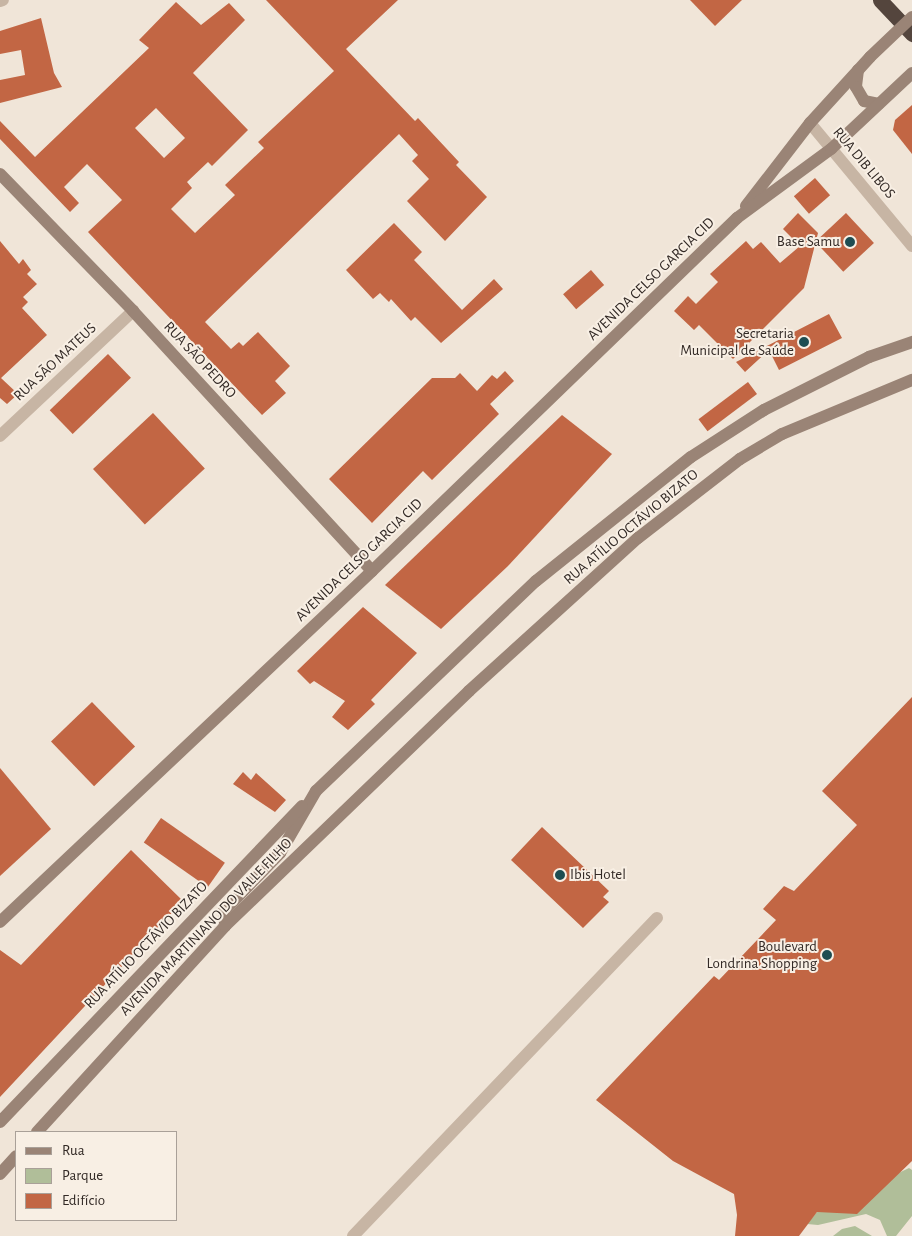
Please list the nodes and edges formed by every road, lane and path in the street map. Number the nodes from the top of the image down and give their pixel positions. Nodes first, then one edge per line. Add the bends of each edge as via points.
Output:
1 (880, 0) edge
2 (912, 17) edge
3 (912, 34) edge
4 (858, 70) junction
5 (912, 73) edge
6 (879, 104) junction
7 (810, 123) junction
8 (831, 149) junction
9 (0, 174) edge
10 (738, 218) junction
11 (912, 246) edge
12 (132, 311) junction
13 (912, 342) edge
14 (912, 380) edge
15 (0, 436) edge
16 (372, 571) junction
17 (406, 753) joint
18 (316, 792) junction
19 (657, 918) dead end
20 (0, 922) edge
21 (226, 926) junction
22 (0, 1122) edge
23 (38, 1131) edge
24 (15, 1157) edge
25 (0, 1174) edge
26 (353, 1236) edge

1 - 3 highway
2 - 4 street, AVENIDA CELSO GARCIA CID, bridge
4 - 6 street via 856,86 864,101
4 - 7 street, AVENIDA CELSO GARCIA CID
5 - 6 street, AVENIDA CELSO GARCIA CID
6 - 8 street, AVENIDA CELSO GARCIA CID
7 - 8 street, RUA DIB LIBOS
7 - 10 street, AVENIDA CELSO GARCIA CID
8 - 10 street, AVENIDA CELSO GARCIA CID
8 - 11 street, RUA DIB LIBOS
9 - 12 street, RUA SÃO PEDRO
10 - 16 street, AVENIDA CELSO GARCIA CID
12 - 15 street, RUA SÃO MATEUS
12 - 16 street, RUA SÃO PEDRO
13 - 18 street via 869,357 764,410 691,457 536,581
14 - 17 street, RUA ATÍLIO OCTÁVIO BIZATO via 782,434 740,460 638,538 469,691
16 - 20 street, AVENIDA CELSO GARCIA CID
17 - 21 street, AVENIDA MARTINIANO DO VALLE FILHO
18 - 21 street via 280,853 224,911
18 - 22 street, RUA ATÍLIO OCTÁVIO BIZATO
19 - 26 street
21 - 23 street, AVENIDA MARTINIANO DO VALLE FILHO
24 - 25 street

